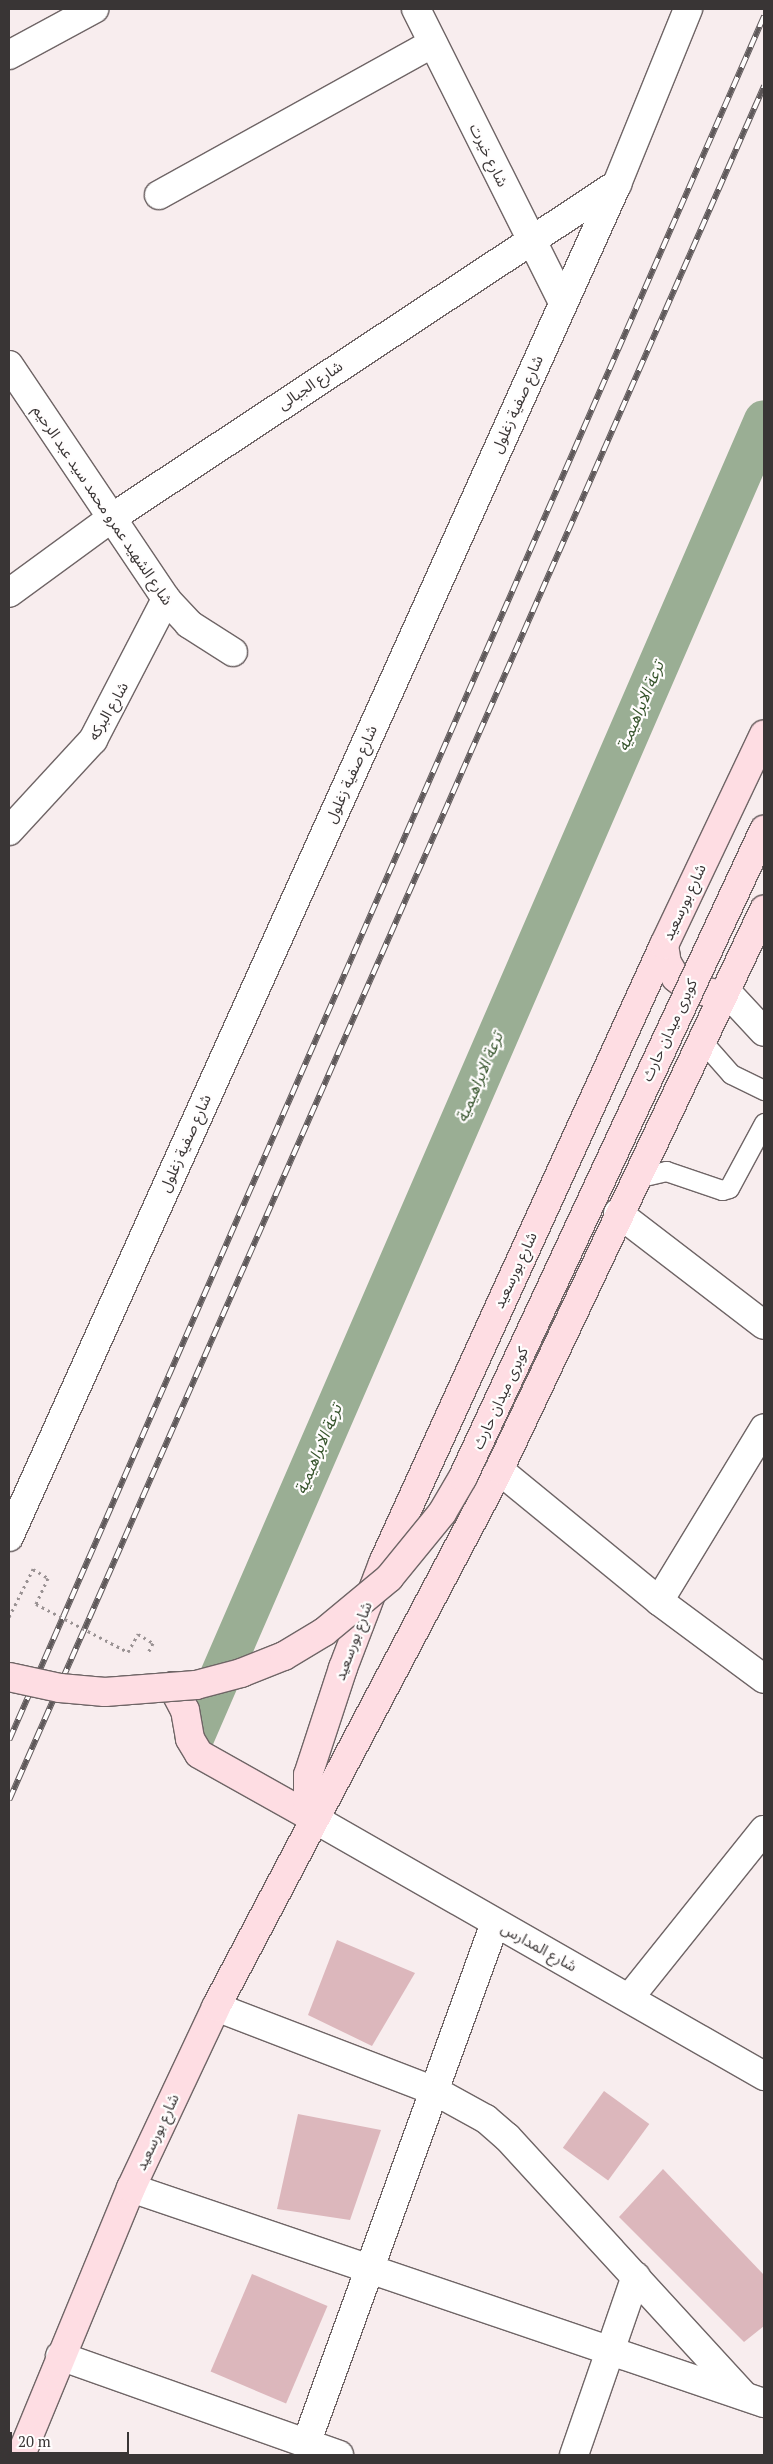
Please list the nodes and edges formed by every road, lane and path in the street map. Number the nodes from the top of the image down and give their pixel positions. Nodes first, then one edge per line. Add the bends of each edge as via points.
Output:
1 (94, 9) edge
2 (416, 9) edge
3 (688, 9) edge
4 (434, 43) junction
5 (9, 56) edge
6 (616, 184) junction
7 (159, 195) dead end
8 (530, 238) junction
9 (563, 302) junction
10 (9, 365) edge
11 (110, 519) junction
12 (9, 593) edge
13 (166, 599) junction
14 (232, 652) dead end
15 (764, 734) edge
16 (764, 830) edge
17 (9, 831) edge
18 (764, 910) edge
19 (664, 945) junction
20 (725, 990) junction
21 (764, 1032) edge
22 (701, 1040) junction
23 (764, 1090) edge
24 (764, 1123) edge
25 (636, 1178) junction
26 (618, 1213) junction
27 (764, 1324) edge
28 (764, 1428) edge
29 (499, 1470) junction
30 (9, 1537) edge
31 (659, 1601) junction
32 (9, 1617) edge
33 (145, 1657) dead end
34 (9, 1677) edge
35 (764, 1678) edge
36 (172, 1686) dead end
37 (314, 1818) junction
38 (764, 1830) edge
39 (495, 1923) junction
40 (630, 1997) junction
41 (216, 2007) junction
42 (764, 2076) edge
43 (435, 2091) junction
44 (131, 2188) junction
45 (369, 2267) junction
46 (636, 2276) junction
47 (610, 2349) junction
48 (60, 2356) junction
49 (754, 2399) edge
50 (306, 2444) junction
51 (21, 2455) edge
52 (339, 2455) edge
53 (574, 2455) edge

1 - 5 street
2 - 4 street, شارع خيرت
3 - 6 street, شارع صفية زغلول
4 - 7 street
4 - 8 street, شارع خيرت
6 - 8 street, شارع الجبالى
6 - 9 street, شارع صفية زغلول
8 - 9 street, شارع خيرت
8 - 11 street, شارع الجبالى
9 - 30 street, شارع صفية زغلول
10 - 11 street, شارع الشهيد عمرو محمد سيد عبد الرحيم
11 - 12 street, شارع الجبالى
11 - 13 street, شارع الشهيد عمرو محمد سيد عبد الرحيم
13 - 14 street, شارع الشهيد عمرو محمد سيد عبد الرحيم via 189,624
13 - 17 street, شارع البركه via 93,740
15 - 19 main road, شارع بورسعيد
16 - 34 main road, كوبرى ميدان حارث, bridge via 463,1477 442,1513 389,1578 324,1632 284,1656 241,1673 196,1685 105,1692 60,1688
18 - 20 main road, شارع بورسعيد
19 - 20 main road via 667,963 676,978 690,989 707,993
19 - 37 main road, شارع بورسعيد via 424,1469 362,1615 308,1775 308,1804
20 - 21 street
20 - 22 main road, شارع بورسعيد
22 - 23 lane via 731,1074
22 - 25 main road, شارع بورسعيد
24 - 25 lane via 729,1188 722,1190 666,1171
25 - 26 main road, شارع بورسعيد
26 - 27 street
26 - 29 main road, شارع بورسعيد
28 - 31 street
29 - 31 street
29 - 37 main road, شارع بورسعيد
31 - 35 street
32 - 33 path, bridge via 33,1569 48,1578 36,1604 128,1652 138,1634 154,1643
36 - 37 main road via 186,1710 190,1739 199,1754
37 - 39 street, شارع المدارس
37 - 41 main road, شارع بورسعيد
38 - 40 street
39 - 40 street, شارع المدارس
39 - 43 street
40 - 42 street, شارع المدارس
41 - 43 street
41 - 44 main road, شارع بورسعيد
43 - 45 street
43 - 46 street via 486,2119 507,2136
44 - 45 street
44 - 48 main road, شارع بورسعيد
45 - 47 street
45 - 50 street
46 - 47 street
46 - 49 street
47 - 49 street
47 - 53 street
48 - 50 street
48 - 51 main road, شارع بورسعيد
50 - 52 street

